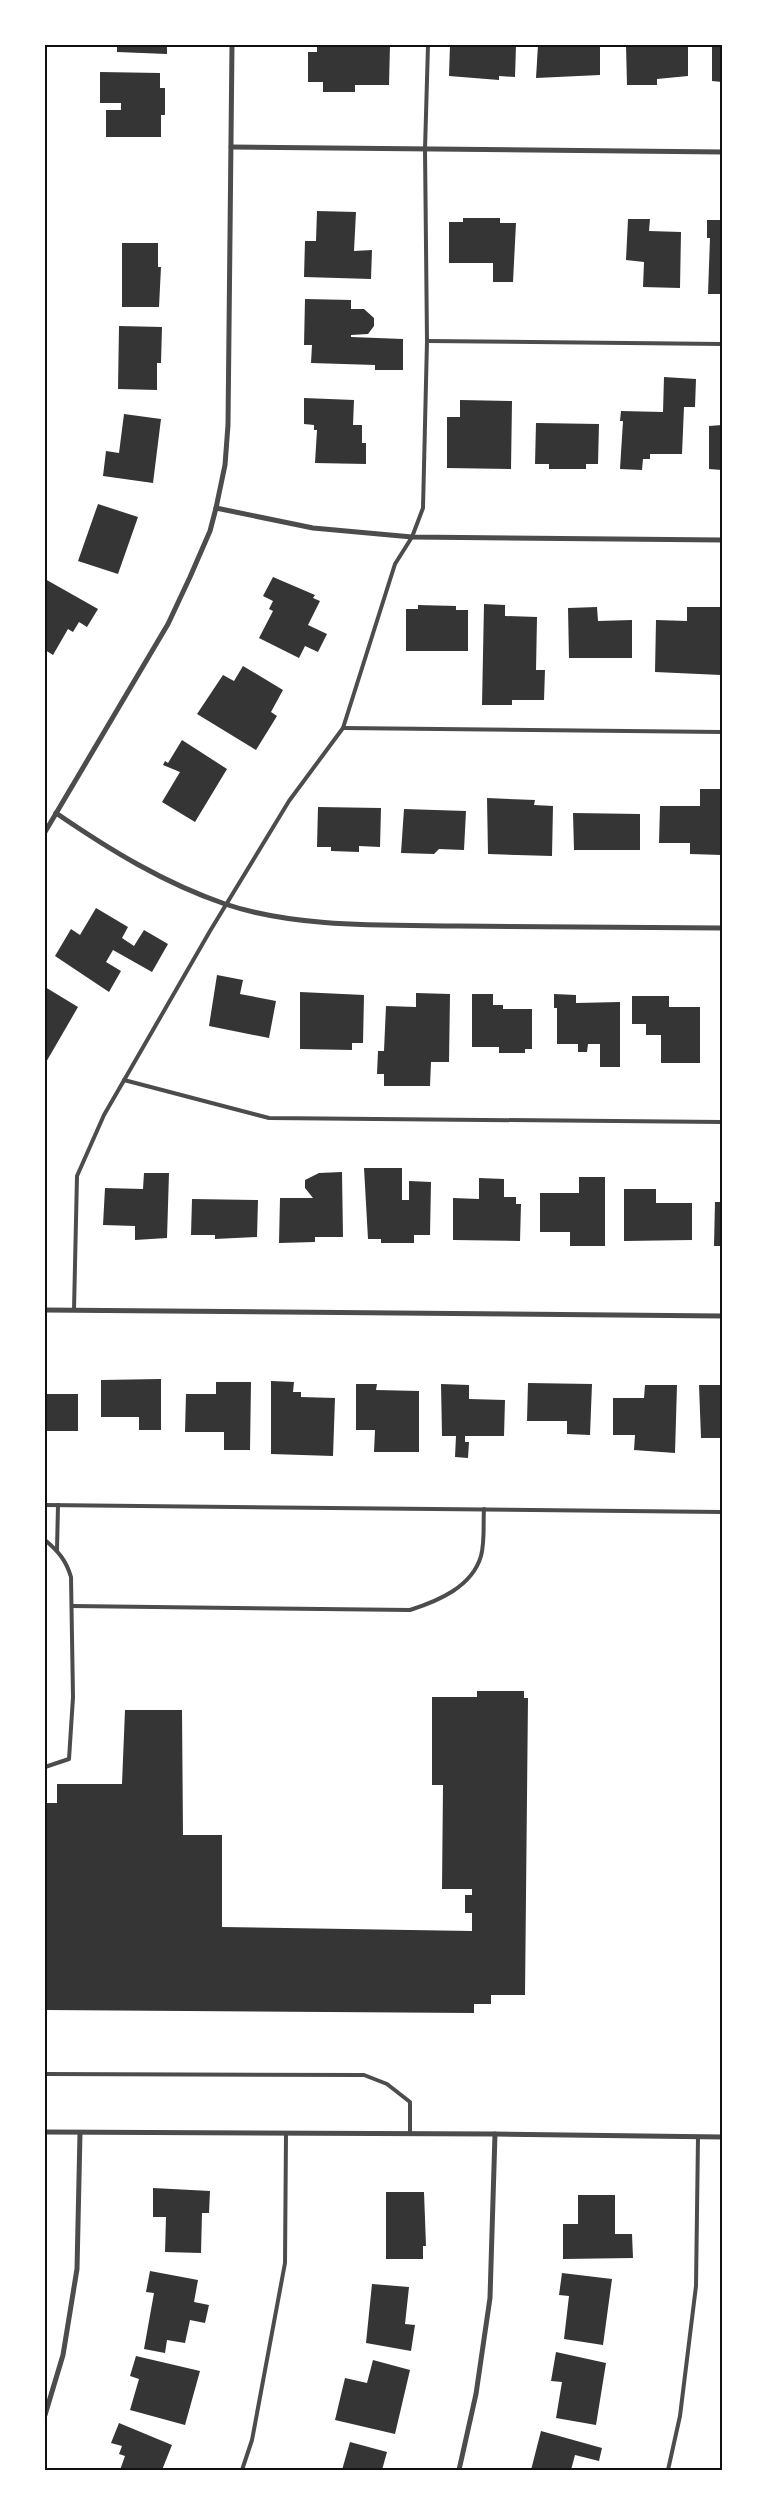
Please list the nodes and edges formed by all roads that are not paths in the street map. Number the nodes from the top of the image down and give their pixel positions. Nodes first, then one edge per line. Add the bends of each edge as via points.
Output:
1 (232, 45) edge
2 (428, 45) edge
3 (231, 147) junction
4 (425, 149) junction
5 (722, 152) edge
6 (427, 341) junction
7 (722, 344) edge
8 (216, 508) junction
9 (412, 537) junction
10 (722, 540) edge
11 (343, 728) junction
12 (722, 732) edge
13 (56, 813) junction
14 (45, 832) edge
15 (227, 904) junction
16 (722, 928) edge
17 (124, 1080) junction
18 (722, 1122) edge
19 (45, 1310) edge
20 (74, 1310) junction
21 (722, 1316) edge
22 (45, 1505) edge
23 (58, 1505) junction
24 (484, 1509) junction
25 (722, 1512) edge
26 (45, 1540) edge
27 (58, 1550) junction
28 (72, 1606) junction
29 (45, 1767) edge
30 (45, 2074) edge
31 (45, 2132) edge
32 (80, 2133) junction
33 (286, 2133) junction
34 (410, 2134) junction
35 (495, 2134) junction
36 (698, 2137) junction
37 (722, 2137) edge
38 (45, 2415) edge
39 (242, 2470) edge
40 (459, 2470) edge
41 (668, 2470) edge

1 - 3 street
2 - 4 lane
3 - 4 street
3 - 8 street via 228,425 225,465
4 - 5 street
4 - 6 lane
6 - 7 lane
6 - 9 lane via 423,508
8 - 9 street via 313,528
8 - 13 street via 210,531 168,624
9 - 10 street
9 - 11 lane via 395,564
11 - 12 lane
11 - 15 lane via 289,801
13 - 14 street
13 - 15 street via 109,849 167,881
15 - 16 street via 288,918 358,925
15 - 17 lane
17 - 18 lane via 269,1118
17 - 20 lane via 104,1115 77,1176
19 - 20 street
20 - 21 street
22 - 23 lane
23 - 24 lane
23 - 27 lane
24 - 25 lane
24 - 28 lane via 481,1556 471,1575 454,1591 410,1610
26 - 27 lane
27 - 28 lane via 71,1576
28 - 29 lane via 73,1697 69,1758
30 - 34 lane via 364,2075 387,2084 410,2102
31 - 32 street
32 - 33 street
32 - 38 street via 77,2269 63,2355
33 - 34 street
33 - 39 lane via 285,2264 252,2440
34 - 35 street
35 - 36 street
35 - 40 street via 490,2298 476,2394
36 - 37 street
36 - 41 lane via 696,2286 680,2416

